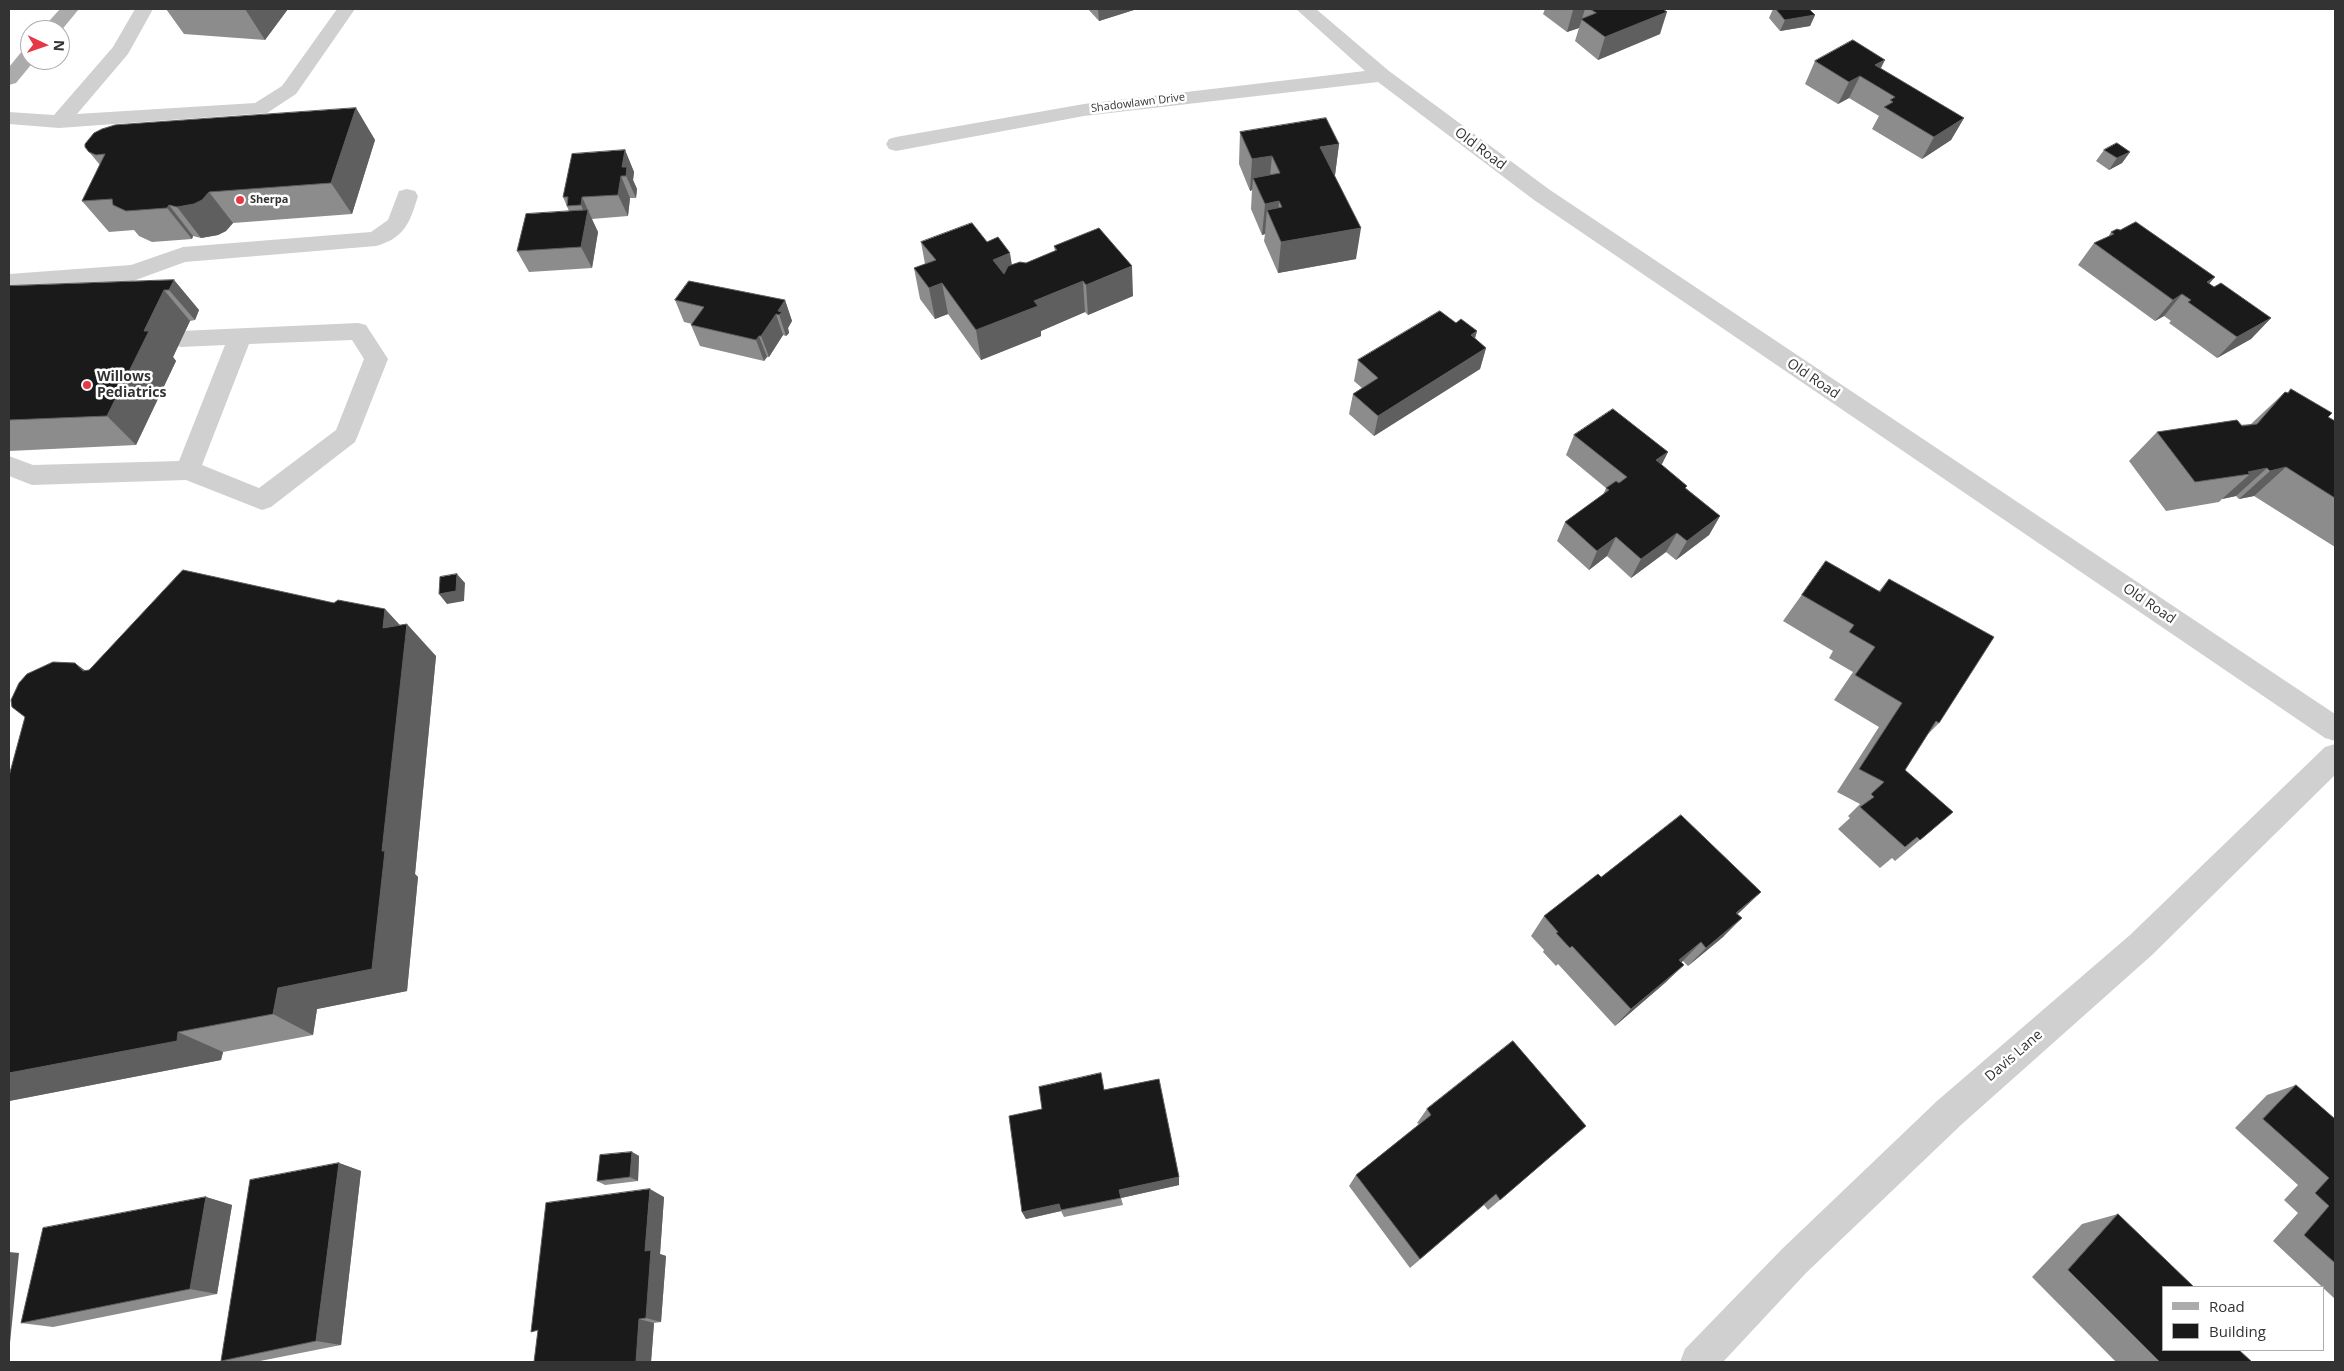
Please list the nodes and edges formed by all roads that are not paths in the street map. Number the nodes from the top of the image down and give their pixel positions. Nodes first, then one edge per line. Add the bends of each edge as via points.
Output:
1 (70, 9) edge
2 (144, 9) edge
3 (346, 9) edge
4 (1305, 9) edge
5 (61, 20) edge
6 (20, 65) edge
7 (1382, 75) junction
8 (9, 78) edge
9 (9, 118) edge
10 (59, 122) junction
11 (896, 144) dead end
12 (407, 196) dead end
13 (9, 282) edge
14 (240, 337) junction
15 (181, 339) dead end
16 (9, 466) edge
17 (188, 470) junction
18 (2335, 729) edge
19 (2335, 756) edge
20 (1698, 1362) edge

1 - 5 main road
2 - 10 street via 121,50
3 - 10 street via 289,90 253,111
4 - 7 street, Old Road
6 - 8 main road
7 - 11 street, Shadowlawn Drive via 1084,110
7 - 18 street, Old Road via 1550,201
9 - 10 street
12 - 13 street via 398,224 376,239 183,255 133,273
14 - 15 street
14 - 17 street
14 - 17 street via 358,331 376,359 346,436 262,500
16 - 17 street via 32,475
19 - 20 street, Davis Lane via 2141,946 1949,1113 1794,1261

